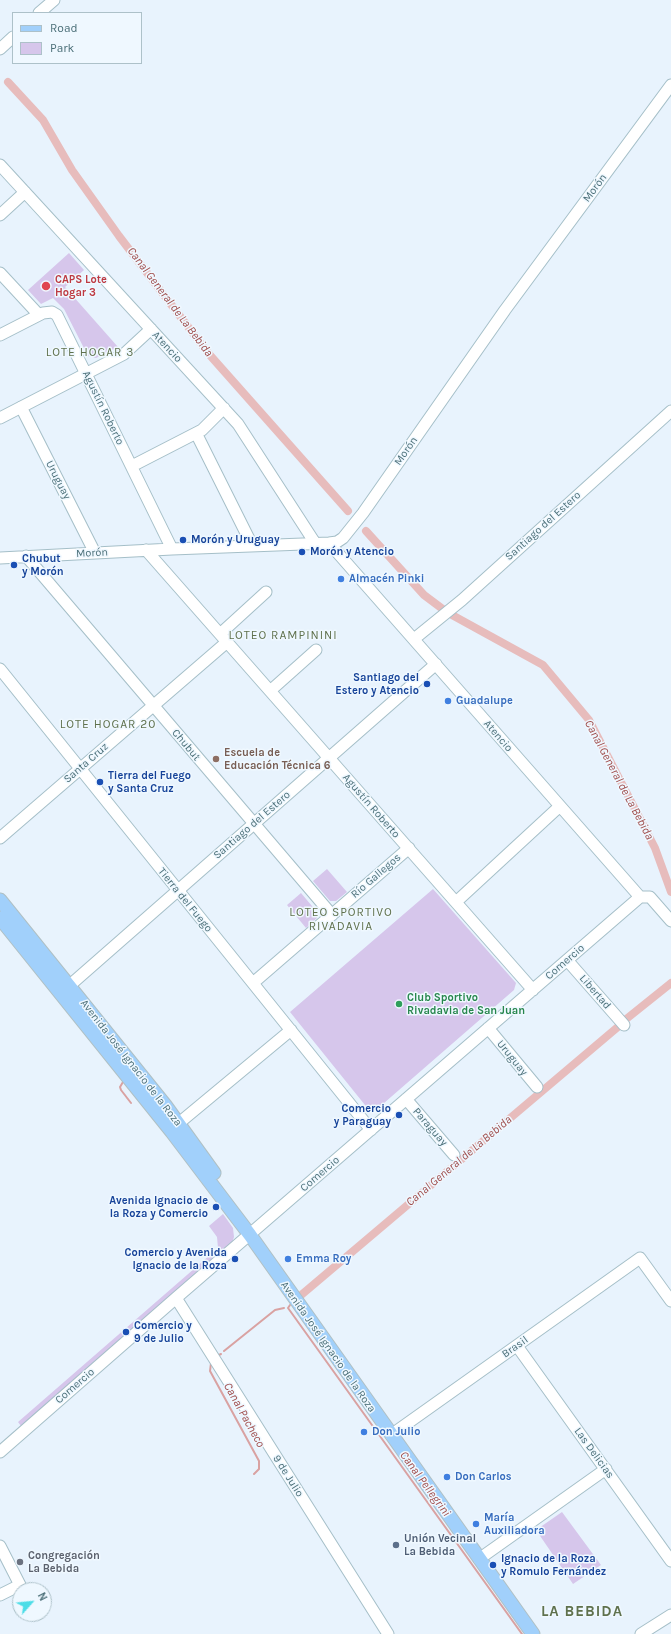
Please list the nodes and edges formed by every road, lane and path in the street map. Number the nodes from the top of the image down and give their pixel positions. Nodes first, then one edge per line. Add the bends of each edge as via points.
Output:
1 (54, 0) edge
2 (40, 12) edge
3 (12, 38) edge
4 (0, 49) edge
5 (671, 86) edge
6 (0, 165) edge
7 (25, 192) junction
8 (0, 215) edge
9 (0, 273) edge
10 (38, 315) junction
11 (151, 329) junction
12 (0, 335) edge
13 (86, 374) junction
14 (21, 407) junction
15 (224, 408) junction
16 (671, 411) edge
17 (0, 418) edge
18 (196, 433) junction
19 (132, 466) junction
20 (315, 543) junction
21 (330, 543) junction
22 (252, 545) junction
23 (172, 549) junction
24 (146, 550) junction
25 (95, 553) junction
26 (26, 556) junction
27 (0, 558) edge
28 (266, 592) dead end
29 (223, 638) junction
30 (414, 639) junction
31 (316, 650) dead end
32 (436, 664) junction
33 (0, 669) edge
34 (270, 691) junction
35 (153, 706) junction
36 (329, 758) junction
37 (80, 768) junction
38 (560, 806) junction
39 (253, 824) junction
40 (0, 838) edge
41 (409, 848) junction
42 (178, 890) junction
43 (640, 897) junction
44 (0, 900) edge
45 (456, 902) junction
46 (332, 915) junction
47 (0, 918) edge
48 (671, 921) edge
49 (567, 960) junction
50 (253, 983) junction
51 (69, 986) junction
52 (533, 990) junction
53 (624, 1024) dead end
54 (488, 1028) junction
55 (291, 1030) junction
56 (536, 1087) dead end
57 (406, 1099) junction
58 (179, 1123) junction
59 (371, 1130) junction
60 (454, 1155) dead end
61 (250, 1235) junction
62 (176, 1298) junction
63 (671, 1301) edge
64 (517, 1346) junction
65 (391, 1435) junction
66 (0, 1452) edge
67 (606, 1469) junction
68 (0, 1546) edge
69 (479, 1559) junction
70 (671, 1561) edge
71 (0, 1595) edge
72 (671, 1614) edge
73 (388, 1634) edge
74 (533, 1634) edge
75 (641, 1634) edge

1 - 2 street
3 - 4 street
5 - 21 street, Morón via 505,310 363,513 343,538
6 - 7 street, Atencio
7 - 8 street
7 - 11 street, Atencio
9 - 10 street
10 - 12 street
10 - 13 street, Agustín Roberto via 52,312 57,315
11 - 13 street via 124,354
11 - 15 street, Atencio
13 - 14 street
13 - 19 street, Agustín Roberto
14 - 17 street
14 - 25 street, Uruguay
15 - 18 street
15 - 20 street, Atencio via 238,424
16 - 30 street, Santiago del Estero via 462,600
18 - 19 street
18 - 22 street
19 - 23 street, Agustín Roberto
20 - 21 street, Morón
20 - 22 street, Morón
21 - 30 street, Atencio
22 - 23 street, Morón
23 - 24 street, Morón
24 - 25 street, Morón
24 - 29 street, Agustín Roberto
25 - 26 street, Morón
26 - 27 street, Morón
26 - 35 street, Chubut
28 - 29 street, Santa Cruz
29 - 34 street, Agustín Roberto
29 - 35 street, Santa Cruz
30 - 32 street, Atencio
31 - 34 street
32 - 36 street, Santiago del Estero
32 - 38 street, Atencio
33 - 37 street, Tierra del Fuego
34 - 36 street, Agustín Roberto
35 - 37 street, Santa Cruz
35 - 39 street, Chubut
36 - 39 street, Santiago del Estero
36 - 41 street, Agustín Roberto
37 - 40 street, Santa Cruz
37 - 42 street, Tierra del Fuego
38 - 43 street, Atencio
38 - 45 street
39 - 42 street, Santiago del Estero
39 - 46 street, Chubut
41 - 45 street, Agustín Roberto
41 - 46 street, Río Gallegos
42 - 50 street, Tierra del Fuego
42 - 51 street, Santiago del Estero
43 - 48 street, Atencio via 650,897
43 - 49 street, Comercio
44 - 51 main road, Avenida José Ignacio de la Roza
45 - 52 street, Agustín Roberto
46 - 50 street, Río Gallegos
47 - 61 main road, Avenida José Ignacio de la Roza via 172,1132
49 - 52 street, Comercio
49 - 53 street, Libertad
50 - 55 street, Tierra del Fuego
51 - 58 main road, Avenida José Ignacio de la Roza
52 - 54 street, Comercio
54 - 56 street, Uruguay
54 - 57 street, Comercio
55 - 58 street
55 - 59 street, Tierra del Fuego
57 - 59 street, Comercio
57 - 60 street, Paraguay
58 - 61 main road, Avenida José Ignacio de la Roza via 236,1207
59 - 61 street, Comercio
61 - 62 street, Comercio
61 - 65 main road, Avenida José Ignacio de la Roza
62 - 66 street, Comercio
62 - 73 street, 9 de Julio
63 - 64 street, Brasil via 640,1258
64 - 65 street, Brasil
64 - 67 street, Las Delicias
65 - 69 main road, Avenida José Ignacio de la Roza
67 - 69 street
67 - 70 street, Las Delicias
68 - 71 street via 20,1585
69 - 74 main road, Avenida José Ignacio de la Roza
72 - 75 street

